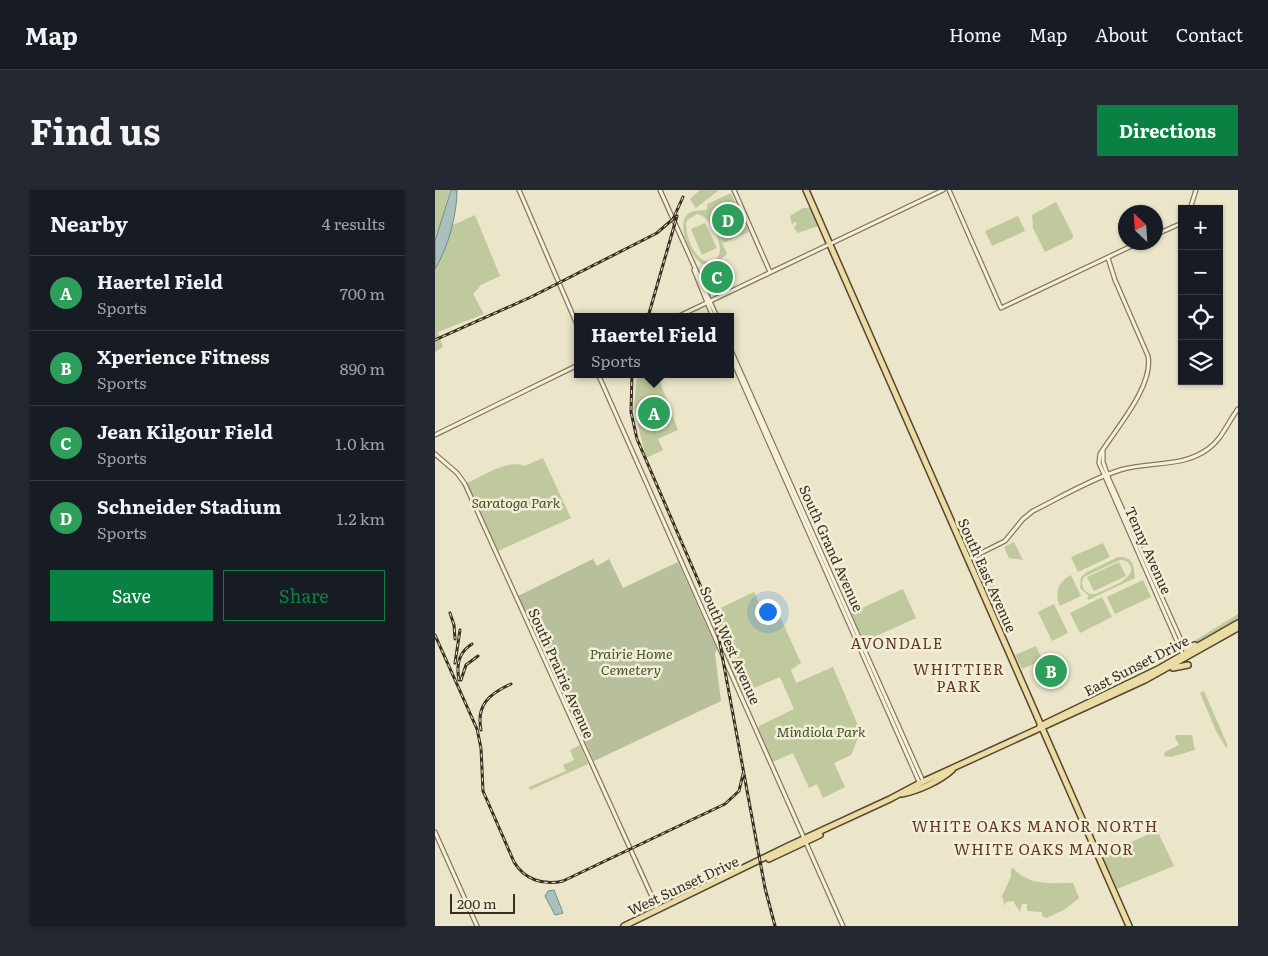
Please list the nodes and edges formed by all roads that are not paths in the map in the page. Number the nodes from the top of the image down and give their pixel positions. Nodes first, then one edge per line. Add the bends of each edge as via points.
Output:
1 (519, 190) edge
2 (660, 190) edge
3 (734, 190) edge
4 (806, 190) edge
5 (943, 190) edge
6 (949, 190) edge
7 (1196, 190) edge
8 (1191, 205) edge
9 (1178, 224) edge
10 (1163, 231) edge
11 (829, 243) junction
12 (1124, 250) edge
13 (1108, 258) junction
14 (770, 272) junction
15 (709, 302) junction
16 (686, 313) edge
17 (713, 313) edge
18 (574, 318) edge
19 (734, 357) edge
20 (734, 364) edge
21 (574, 367) edge
22 (600, 378) edge
23 (1238, 409) edge
24 (435, 435) edge
25 (1103, 450) junction
26 (435, 454) edge
27 (1108, 475) junction
28 (1104, 477) junction
29 (969, 559) junction
30 (1238, 623) edge
31 (1238, 628) edge
32 (1186, 655) junction
33 (1187, 665) dead end
34 (1163, 669) junction
35 (1053, 722) junction
36 (1042, 724) junction
37 (1029, 735) junction
38 (1048, 738) junction
39 (1013, 741) junction
40 (922, 784) junction
41 (435, 832) edge
42 (805, 840) junction
43 (658, 910) junction
44 (477, 926) edge
45 (624, 926) edge
46 (843, 926) edge
47 (1131, 926) edge

1 - 18 street
2 - 15 street
3 - 14 street
4 - 11 main road, South East Avenue
5 - 11 street
6 - 13 street via 1001,308
7 - 8 street
9 - 10 street
11 - 14 street
11 - 29 main road, South East Avenue
12 - 13 street
13 - 25 street via 1149,364 1140,392
14 - 15 street
15 - 16 street
15 - 17 street
19 - 40 street, South Grand Avenue
20 - 40 street, South Grand Avenue
21 - 24 street
22 - 42 street, South West Avenue
23 - 27 street via 1216,442 1200,454 1178,462 1134,467
25 - 27 street, Tenny Avenue
25 - 28 street, Tenny Avenue via 1099,462
26 - 43 street, South Prairie Avenue via 465,484
27 - 28 street
27 - 32 street, Tenny Avenue
28 - 29 street via 1030,513 1005,541
28 - 32 street, Tenny Avenue
29 - 36 main road, South East Avenue
30 - 32 main road, East Sunset Drive
31 - 32 main road, East Sunset Drive
32 - 34 main road, East Sunset Drive
33 - 34 main road
34 - 35 main road, East Sunset Drive
35 - 36 main road, East Sunset Drive
35 - 38 main road
36 - 37 main road, West Sunset Drive
36 - 38 main road, South East Avenue
36 - 39 main road, West Sunset Drive
37 - 38 main road via 1039,733
37 - 39 main road, West Sunset Drive
38 - 47 main road, South East Avenue
39 - 40 main road, West Sunset Drive
40 - 42 main road, West Sunset Drive
41 - 44 street
42 - 43 main road, West Sunset Drive
42 - 46 street, South West Avenue
43 - 45 main road, West Sunset Drive

